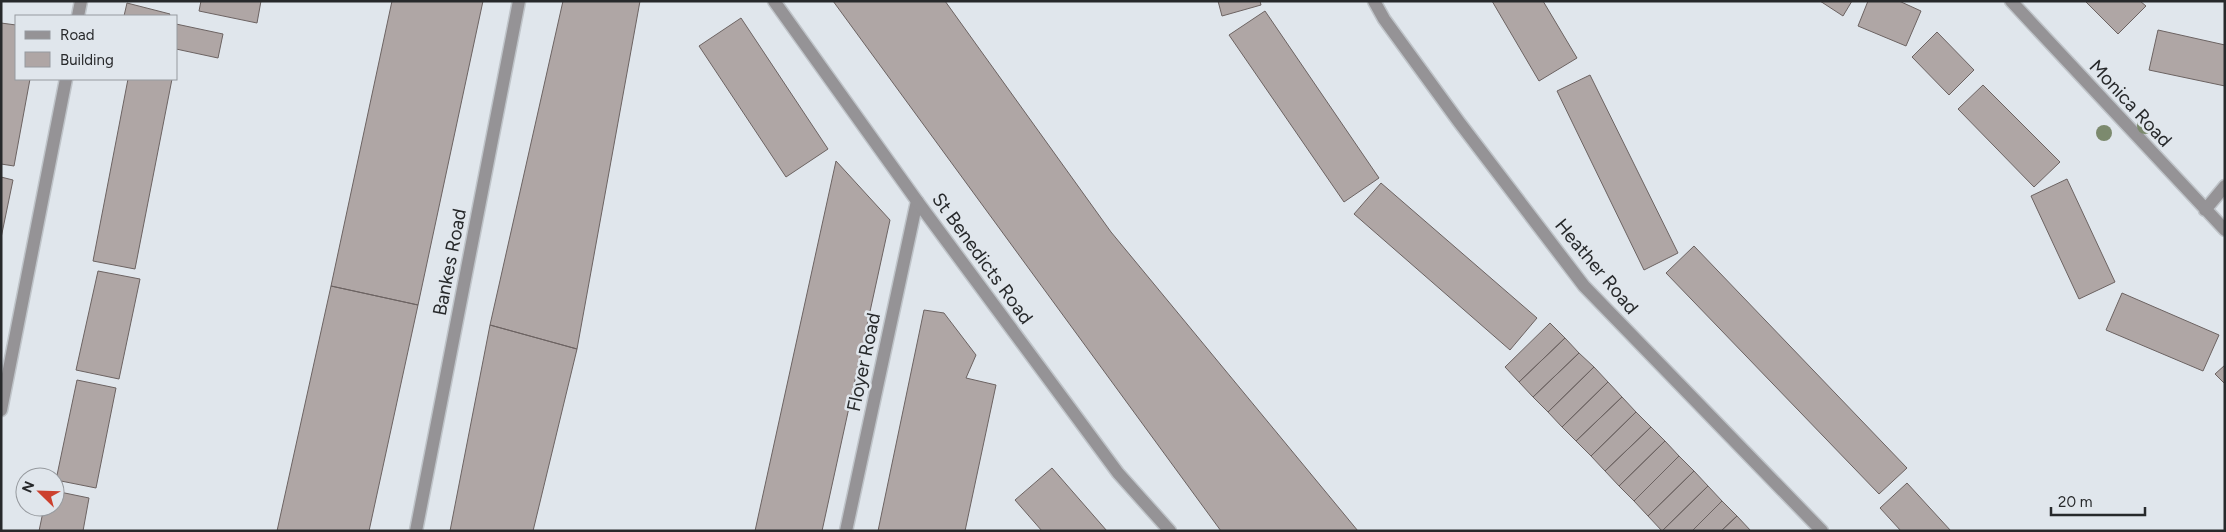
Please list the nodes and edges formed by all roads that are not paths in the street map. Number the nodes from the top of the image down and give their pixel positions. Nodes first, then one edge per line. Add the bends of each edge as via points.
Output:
1 (81, 1) edge
2 (519, 1) edge
3 (774, 1) edge
4 (1374, 1) edge
5 (2011, 1) edge
6 (78, 15) edge
7 (66, 80) edge
8 (2225, 186) edge
9 (917, 201) junction
10 (2205, 210) junction
11 (2225, 230) edge
12 (1, 410) edge
13 (416, 531) edge
14 (846, 531) edge
15 (1170, 531) edge
16 (1822, 531) edge

1 - 6 street
2 - 13 street, Bankes Road
3 - 9 street, St Benedicts Road
4 - 16 street, Heather Road via 1459,122 1584,286
5 - 10 street, Monica Road
7 - 12 street
8 - 10 street
9 - 14 street, Floyer Road
9 - 15 street, St Benedicts Road via 1118,473
10 - 11 street, Monica Road

